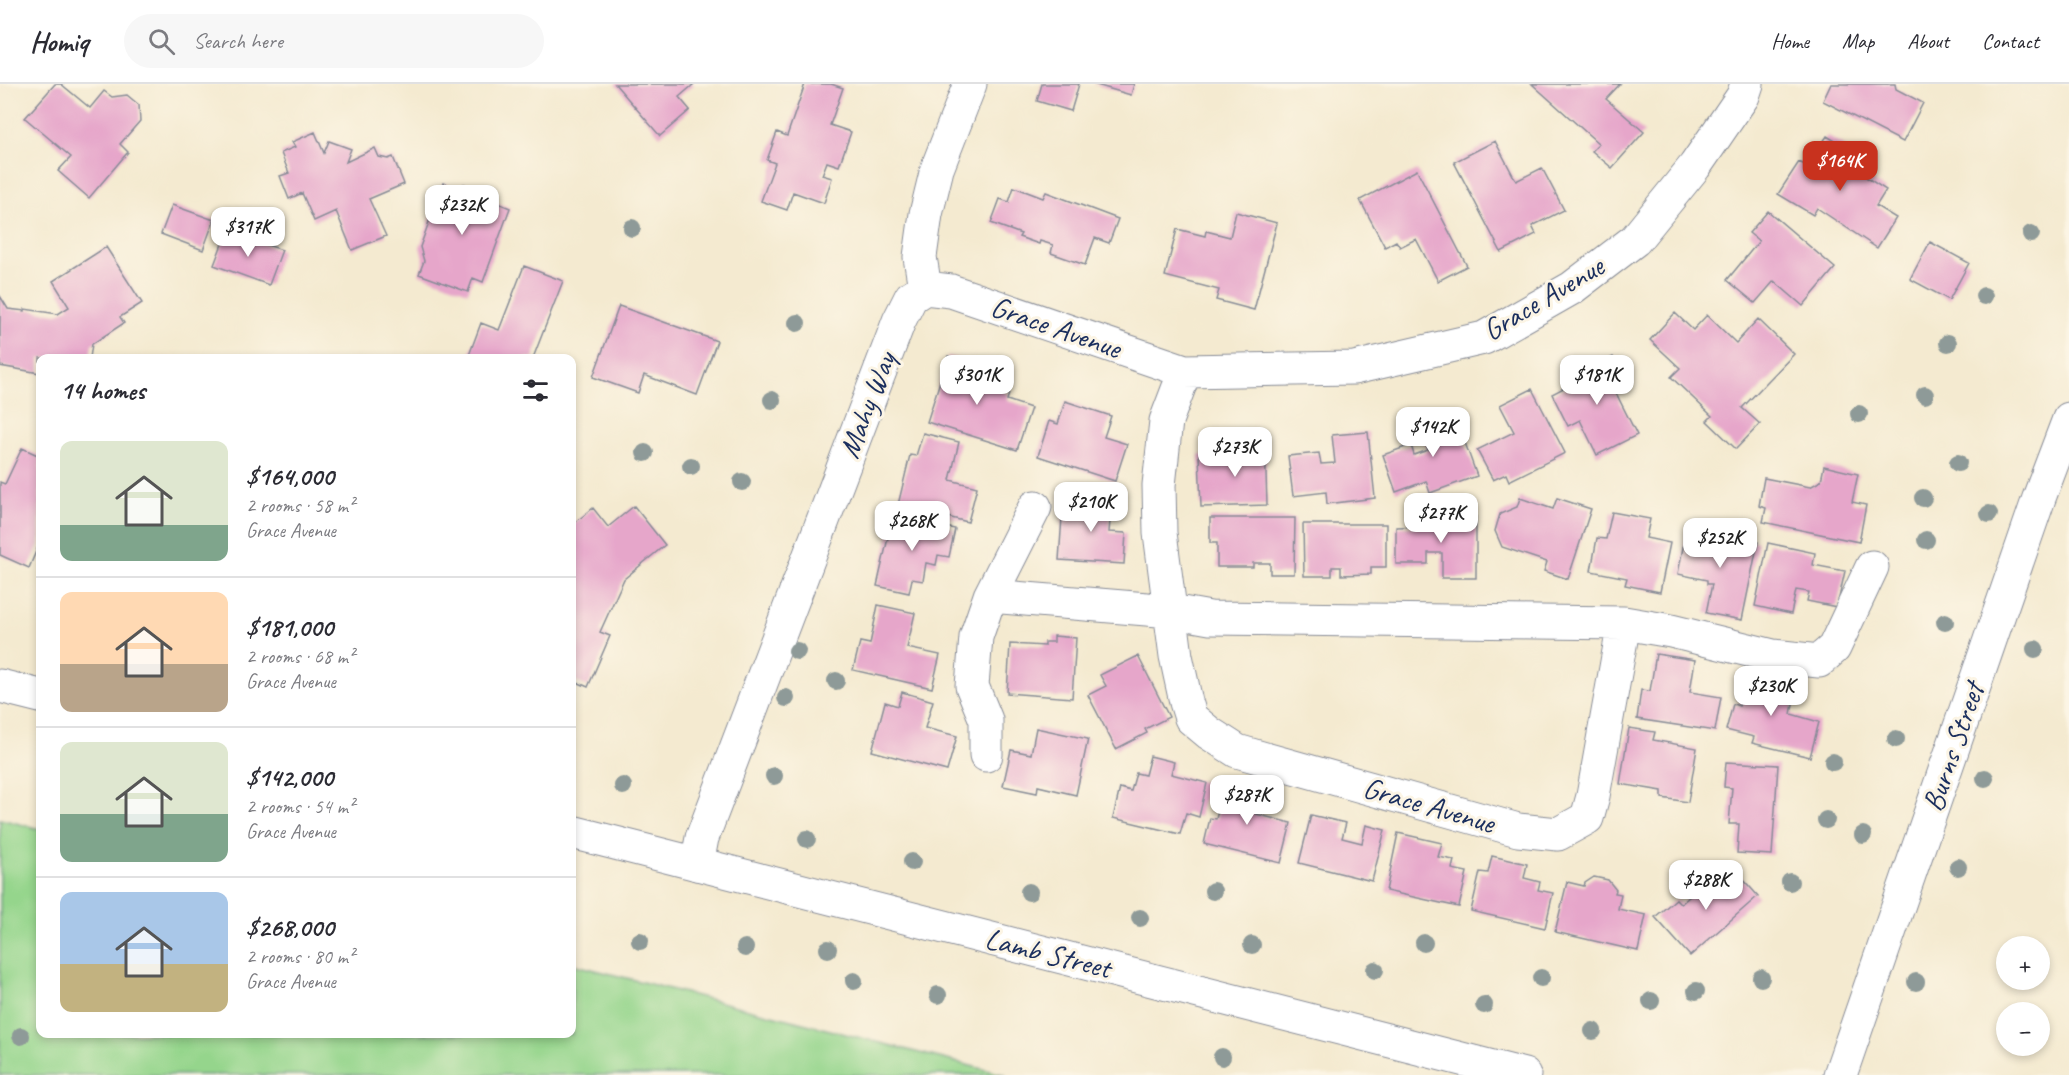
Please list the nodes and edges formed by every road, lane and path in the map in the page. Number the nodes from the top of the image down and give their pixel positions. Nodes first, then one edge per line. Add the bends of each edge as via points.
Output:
1 (970, 84) edge
2 (1747, 84) edge
3 (925, 288) junction
4 (1185, 371) junction
5 (2069, 419) edge
6 (1035, 507) dead end
7 (1872, 567) dead end
8 (990, 596) junction
9 (1171, 611) junction
10 (1624, 623) junction
11 (0, 686) edge
12 (36, 695) edge
13 (986, 755) dead end
14 (576, 833) edge
15 (697, 864) junction
16 (1524, 1075) edge
17 (1840, 1075) edge

1 - 3 street via 937,169 926,214 920,256
2 - 4 street, Grace Avenue via 1743,96 1695,166 1635,240 1572,288 1484,338 1354,368
3 - 4 street, Grace Avenue via 951,291
3 - 15 street, Mahy Way via 911,297 899,321 702,838
4 - 9 street, Grace Avenue via 1166,421 1159,485 1160,533
5 - 17 street, Burns Street
6 - 8 street
7 - 10 street via 1834,648 1819,661 1773,656
8 - 9 street
8 - 13 street via 976,637 972,686 986,720
9 - 10 street via 1210,618
9 - 10 street, Grace Avenue via 1176,656 1191,718 1237,751 1518,830 1558,834 1587,818
11 - 12 street
14 - 15 street, Lamb Street
15 - 16 street, Lamb Street

